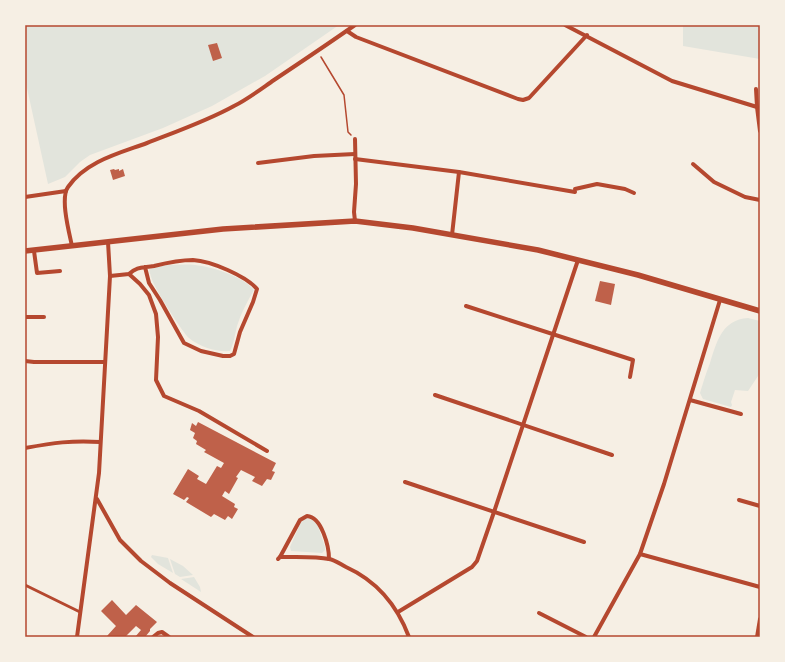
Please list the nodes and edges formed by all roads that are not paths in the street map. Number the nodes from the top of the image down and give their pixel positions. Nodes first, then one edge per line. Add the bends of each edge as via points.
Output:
1 (355, 25) edge
2 (565, 25) edge
3 (347, 31) junction
4 (587, 36) junction
5 (756, 88) dead end
6 (757, 107) junction
7 (760, 131) edge
8 (355, 139) road end
9 (355, 156) junction
10 (258, 163) dead end
11 (693, 164) dead end
12 (460, 172) junction
13 (66, 191) junction
14 (634, 193) dead end
15 (25, 197) edge
16 (760, 200) edge
17 (355, 221) junction
18 (452, 235) junction
19 (108, 242) junction
20 (72, 246) junction
21 (25, 251) edge
22 (34, 251) junction
23 (578, 260) junction
24 (145, 267) junction
25 (60, 271) dead end
26 (129, 274) junction
27 (110, 276) junction
28 (720, 300) junction
29 (466, 306) dead end
30 (760, 311) edge
31 (44, 316) dead end
32 (25, 317) edge
33 (554, 334) junction
34 (25, 360) edge
35 (105, 362) junction
36 (630, 377) dead end
37 (435, 395) dead end
38 (690, 400) junction
39 (741, 414) dead end
40 (524, 424) junction
41 (100, 442) junction
42 (25, 448) edge
43 (267, 451) dead end
44 (612, 455) dead end
45 (405, 482) dead end
46 (96, 499) junction
47 (739, 500) dead end
48 (760, 506) edge
49 (494, 512) junction
50 (584, 542) dead end
51 (640, 554) junction
52 (329, 559) junction
53 (25, 585) edge
54 (760, 587) edge
55 (80, 612) junction
56 (398, 612) junction
57 (539, 612) dead end
58 (760, 619) edge
59 (77, 637) edge
60 (152, 637) edge
61 (169, 637) edge
62 (253, 637) edge
63 (409, 637) edge
64 (586, 637) edge
65 (594, 637) edge
66 (758, 637) edge

1 - 3 street
2 - 4 street
3 - 4 street via 356,37 523,100 529,98
3 - 13 street via 234,106 181,130 105,158 88,168
4 - 6 street via 672,81
5 - 6 street
6 - 7 street
8 - 9 street
9 - 10 street via 314,156
9 - 12 street
9 - 17 street
11 - 16 street via 714,182 745,197
12 - 14 street via 575,190 597,184
12 - 18 street
13 - 15 street
13 - 20 street via 66,210
17 - 18 main road
17 - 19 main road via 223,229
18 - 23 main road via 538,250
19 - 20 main road
19 - 27 street
20 - 22 main road
21 - 22 main road
22 - 25 street via 37,273
23 - 28 main road
23 - 33 street
24 - 24 street via 194,260 214,265 254,286 257,289 256,293 234,354 223,356 201,351 184,343 149,283
24 - 26 street via 134,268
26 - 27 street
26 - 43 street via 150,295 156,314 156,380 164,396 199,411
27 - 35 street
28 - 30 main road
28 - 38 street
29 - 33 street
31 - 32 street
33 - 36 street via 634,360
33 - 40 street
34 - 35 street
35 - 41 street
37 - 40 street
38 - 39 street
38 - 51 street
40 - 44 street
40 - 49 street
41 - 42 street via 63,441
41 - 46 street
45 - 49 street
46 - 55 street
46 - 62 street via 120,540 141,561
47 - 48 street
49 - 50 street
49 - 56 street via 477,561 472,567
51 - 54 street
51 - 65 street
52 - 52 street via 279,558 300,520 307,516 315,518 320,524 329,549
52 - 56 street via 371,581
53 - 55 street
55 - 59 street
56 - 63 street
57 - 64 street
58 - 66 street
60 - 61 street via 162,632

